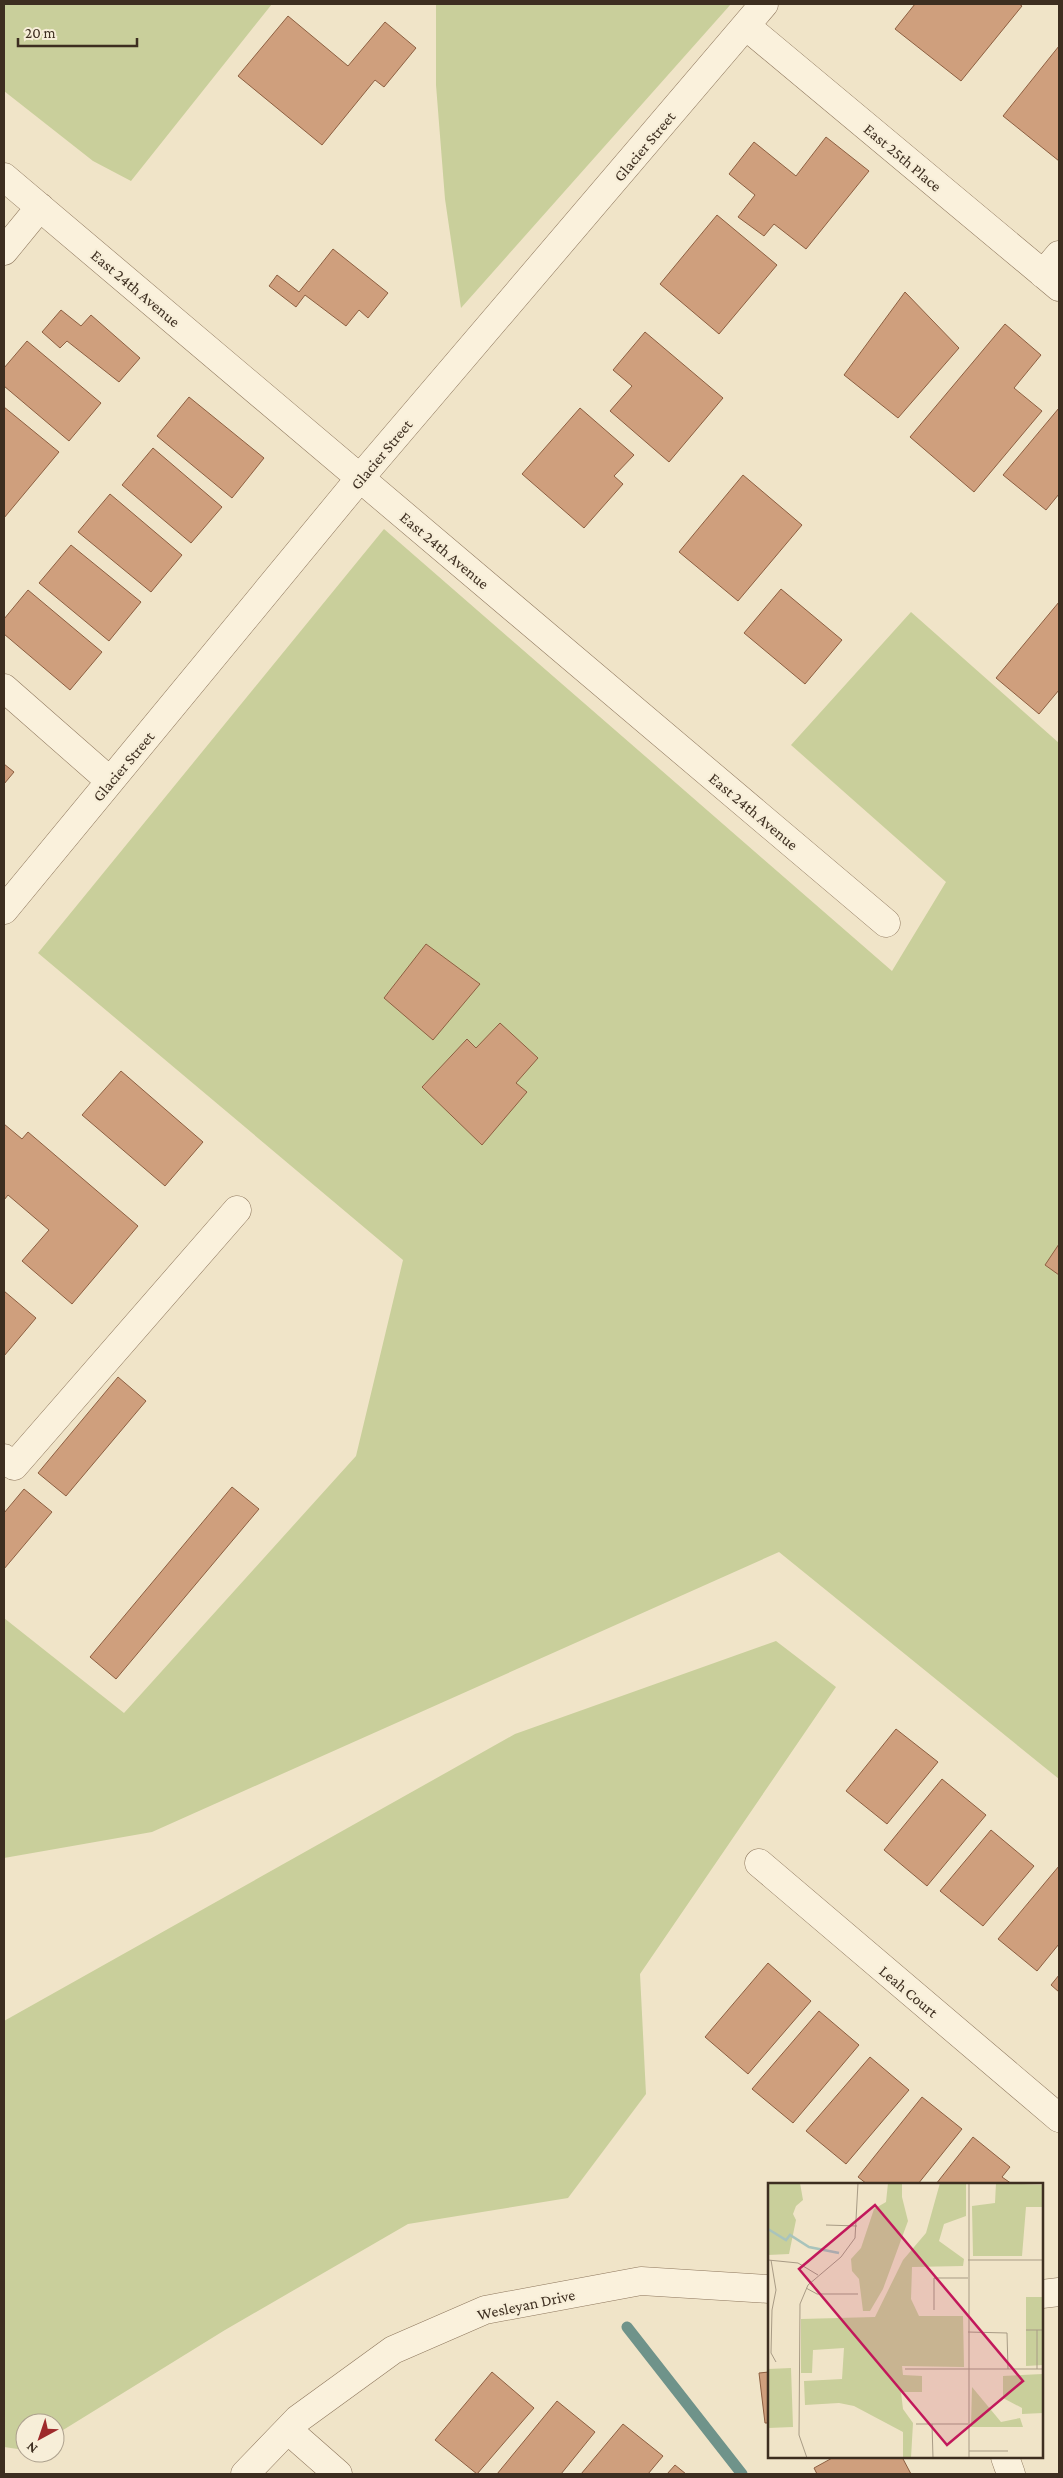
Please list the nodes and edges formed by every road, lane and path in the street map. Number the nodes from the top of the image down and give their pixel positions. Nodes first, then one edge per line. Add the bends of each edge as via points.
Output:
1 (764, 4) edge
2 (746, 26) junction
3 (4, 177) edge
4 (40, 207) junction
5 (4, 251) edge
6 (1054, 272) edge
7 (360, 478) junction
8 (4, 688) edge
9 (110, 781) junction
10 (4, 910) edge
11 (886, 923) dead end
12 (237, 1210) dead end
13 (7, 1467) edge
14 (759, 1863) dead end
15 (1059, 2118) edge
16 (768, 2289) edge
17 (1059, 2292) edge
18 (1043, 2294) edge
19 (288, 2430) junction
20 (1005, 2458) edge
21 (246, 2474) edge
22 (338, 2474) edge
23 (1011, 2474) edge

1 - 2 street, Glacier Street
2 - 6 street, East 25th Place
2 - 7 street, Glacier Street
3 - 4 street, East 24th Avenue
4 - 5 street
4 - 7 street, East 24th Avenue
7 - 9 street, Glacier Street
7 - 11 street, East 24th Avenue
8 - 9 street
9 - 10 street, Glacier Street
12 - 13 street
14 - 15 street, Leah Court
16 - 19 street, Wesleyan Drive via 641,2281 485,2310 393,2350
17 - 18 street
19 - 21 street, Wesleyan Drive
19 - 22 street
20 - 23 street

